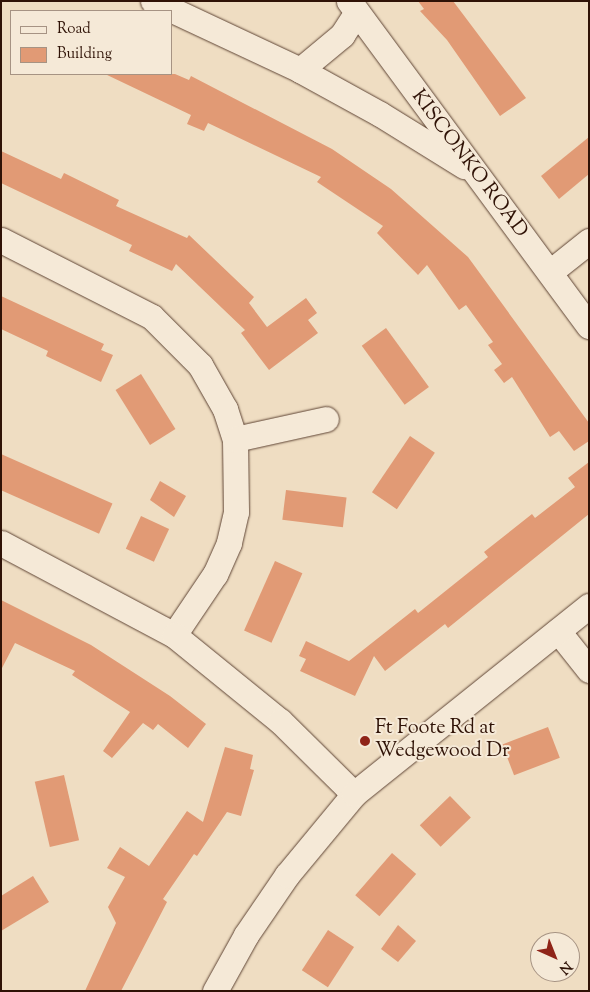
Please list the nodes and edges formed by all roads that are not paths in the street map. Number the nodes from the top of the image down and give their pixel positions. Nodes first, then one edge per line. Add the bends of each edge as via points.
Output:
1 (153, 1) edge
2 (353, 7) edge
3 (300, 70) junction
4 (475, 173) junction
5 (1, 240) edge
6 (589, 241) edge
7 (550, 272) junction
8 (589, 326) edge
9 (326, 419) dead end
10 (235, 439) junction
11 (1, 543) edge
12 (589, 606) edge
13 (558, 631) junction
14 (174, 635) junction
15 (589, 670) edge
16 (354, 794) junction
17 (215, 991) edge

1 - 3 street
2 - 3 street via 342,35
2 - 4 street, KISCONKO ROAD
3 - 4 street via 380,114
4 - 7 street, KISCONKO ROAD
5 - 10 street via 152,317 176,338 214,384
6 - 7 street
7 - 8 street, KISCONKO ROAD
9 - 10 street
10 - 14 street via 236,512 229,543 215,574
11 - 14 street
12 - 13 street
13 - 15 street
13 - 16 street
14 - 16 street via 280,721
16 - 17 street via 287,875 246,935

